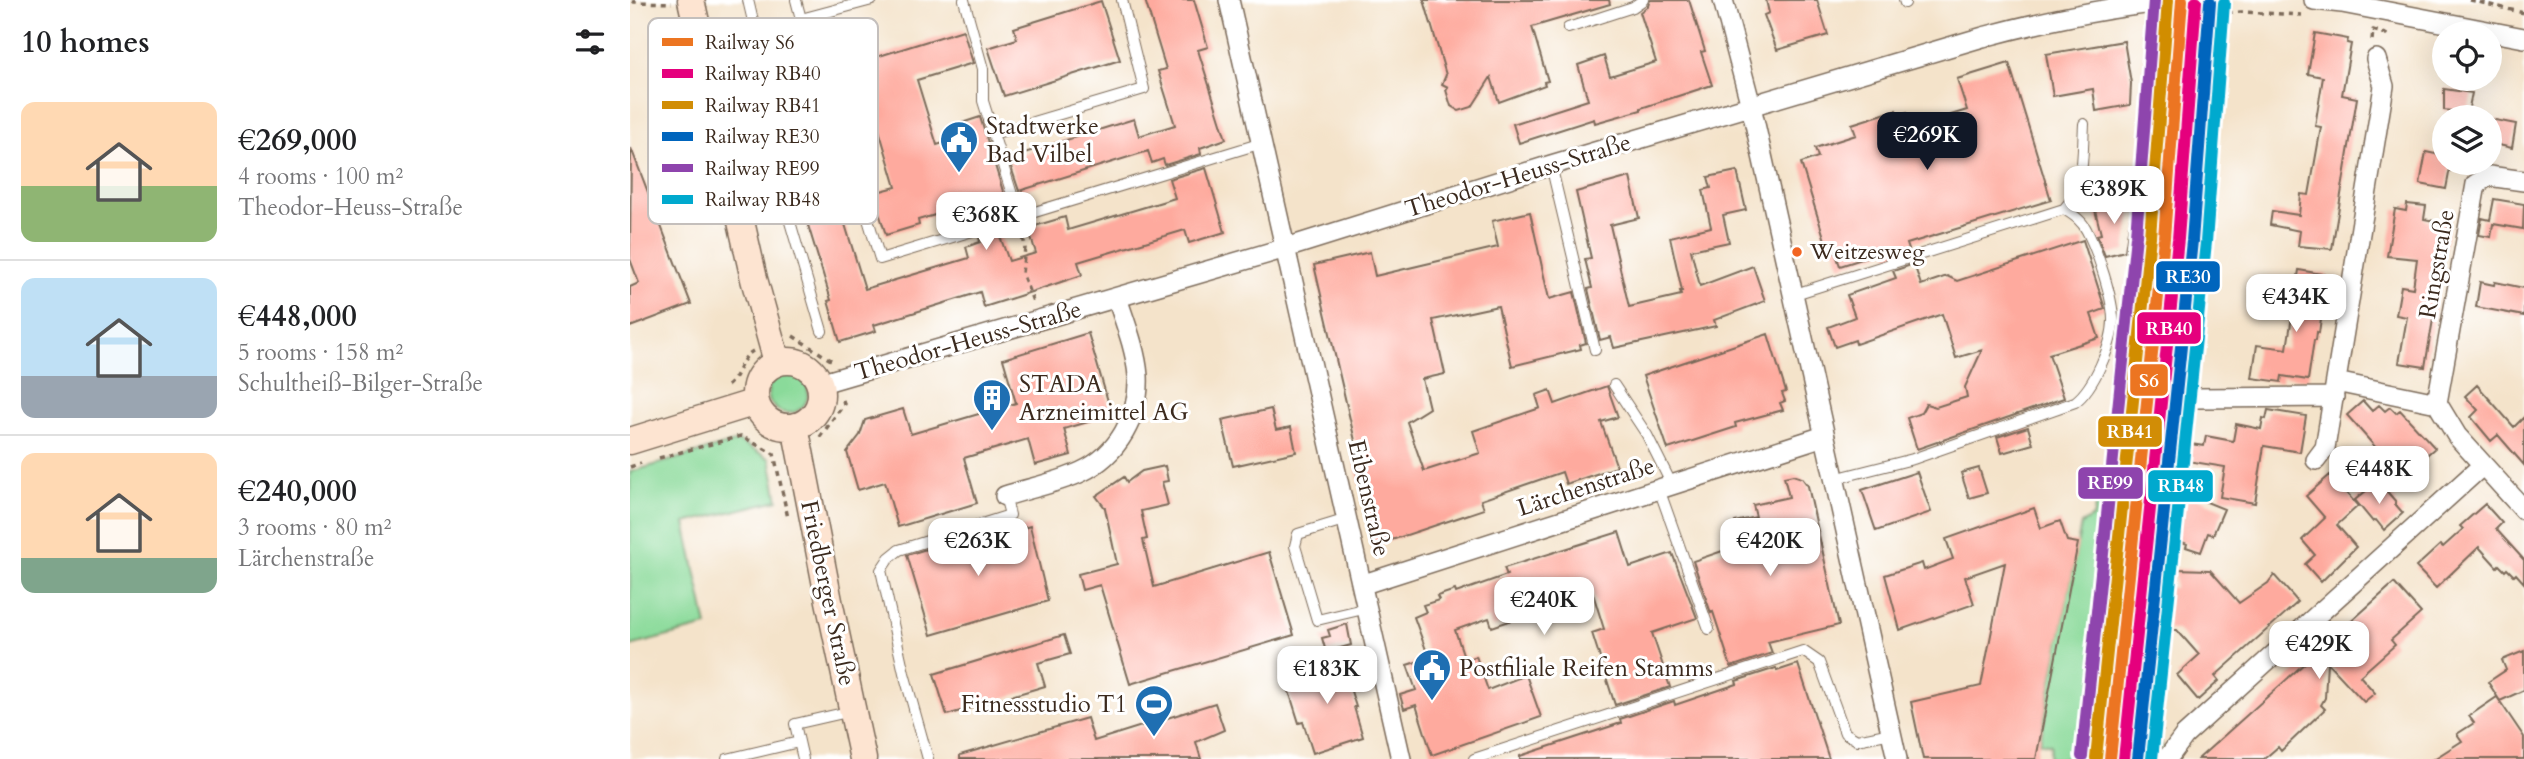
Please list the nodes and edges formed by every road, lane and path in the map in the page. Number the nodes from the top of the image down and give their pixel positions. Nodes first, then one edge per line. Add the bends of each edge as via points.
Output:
1 (633, 0) edge
2 (748, 0) edge
3 (796, 0) edge
4 (872, 0) edge
5 (964, 0) edge
6 (1122, 0) edge
7 (1229, 0) edge
8 (1643, 0) edge
9 (1723, 0) edge
10 (2470, 0) edge
11 (692, 2) edge
12 (2187, 7) edge
13 (2313, 8) edge
14 (2524, 13) edge
15 (752, 18) edge
16 (801, 18) edge
17 (805, 18) edge
18 (1568, 29) dead end
19 (2524, 38) edge
20 (2376, 60) dead end
21 (1751, 106) junction
22 (2084, 124) dead end
23 (993, 134) junction
24 (1262, 143) junction
25 (1551, 165) junction
26 (2524, 181) edge
27 (2064, 209) junction
28 (1019, 217) junction
29 (742, 224) edge
30 (791, 224) edge
31 (870, 224) edge
32 (1286, 248) junction
33 (1793, 295) junction
34 (1117, 298) junction
35 (1039, 320) junction
36 (822, 331) dead end
37 (1595, 350) dead end
38 (775, 352) junction
39 (829, 382) junction
40 (1614, 385) dead end
41 (726, 387) dead end
42 (2335, 389) junction
43 (2197, 398) joint
44 (756, 402) junction
45 (2437, 403) junction
46 (795, 426) junction
47 (1824, 436) junction
48 (819, 444) dead end
49 (637, 452) edge
50 (656, 458) dead end
51 (2316, 460) dead end
52 (2483, 465) junction
53 (630, 467) edge
54 (1833, 479) junction
55 (1665, 487) junction
56 (1005, 496) joint
57 (2524, 510) edge
58 (788, 519) dead end
59 (1348, 519) junction
60 (1363, 584) junction
61 (1368, 608) junction
62 (1709, 629) dead end
63 (853, 711) junction
64 (1891, 733) junction
65 (799, 742) junction
66 (2172, 752) edge
67 (727, 759) edge
68 (803, 759) edge
69 (863, 759) edge
70 (928, 759) edge
71 (1401, 759) edge
72 (1474, 759) edge
73 (1897, 759) edge

1 - 11 path
2 - 15 lane
3 - 16 lane
4 - 17 lane
5 - 23 lane via 983,69 983,101
6 - 23 lane via 1144,89
7 - 24 street
8 - 18 lane via 1633,8
9 - 21 street
10 - 14 path
12 - 13 path via 2241,12
12 - 21 street, Theodor-Heuss-Straße via 2124,6 2045,20
13 - 19 street via 2342,3
20 - 42 street via 2384,86
21 - 25 street, Theodor-Heuss-Straße
21 - 33 street
22 - 27 lane via 2080,184
23 - 28 lane
24 - 28 lane
24 - 32 street
25 - 32 street, Theodor-Heuss-Straße
25 - 37 lane
26 - 45 street, Ringstraße via 2489,176 2476,184
27 - 33 lane
27 - 54 lane via 2087,229 2111,301 2113,323 2100,368 2086,394 2075,402 1913,459
28 - 31 lane via 880,259
28 - 35 path via 1025,242 1022,273
29 - 38 street
30 - 36 lane
32 - 34 street, Theodor-Heuss-Straße
32 - 59 street, Eibenstraße
33 - 47 street
34 - 35 street, Theodor-Heuss-Straße
34 - 56 street via 1138,373 1129,425 1107,454 1084,471
35 - 39 street, Theodor-Heuss-Straße
38 - 39 street
38 - 39 path via 792,336 800,340 835,364
38 - 41 path via 748,354 734,382
38 - 44 street via 759,377
39 - 46 street via 815,412
39 - 48 path via 844,404
40 - 55 lane via 1647,435
42 - 43 street
42 - 45 street
42 - 51 street via 2325,448
43 - 66 path via 2188,403 2172,451 2166,506 2159,724
44 - 46 street via 772,422
44 - 49 street
45 - 52 street
46 - 63 street, Friedberger Straße
47 - 54 street
47 - 55 street, Lärchenstraße
49 - 53 path
50 - 58 path via 741,436 774,454
52 - 57 street
52 - 66 street
54 - 64 street
55 - 60 street, Lärchenstraße
55 - 62 lane
56 - 70 lane via 1010,515 899,550 881,570
59 - 60 street, Eibenstraße
59 - 61 lane via 1298,534 1295,546 1317,620
60 - 61 street, Eibenstraße
61 - 71 street, Eibenstraße
63 - 65 lane via 795,724
63 - 69 street, Friedberger Straße
64 - 72 lane via 1857,740 1845,733 1819,662 1803,651
64 - 73 street
65 - 67 lane
65 - 68 lane

